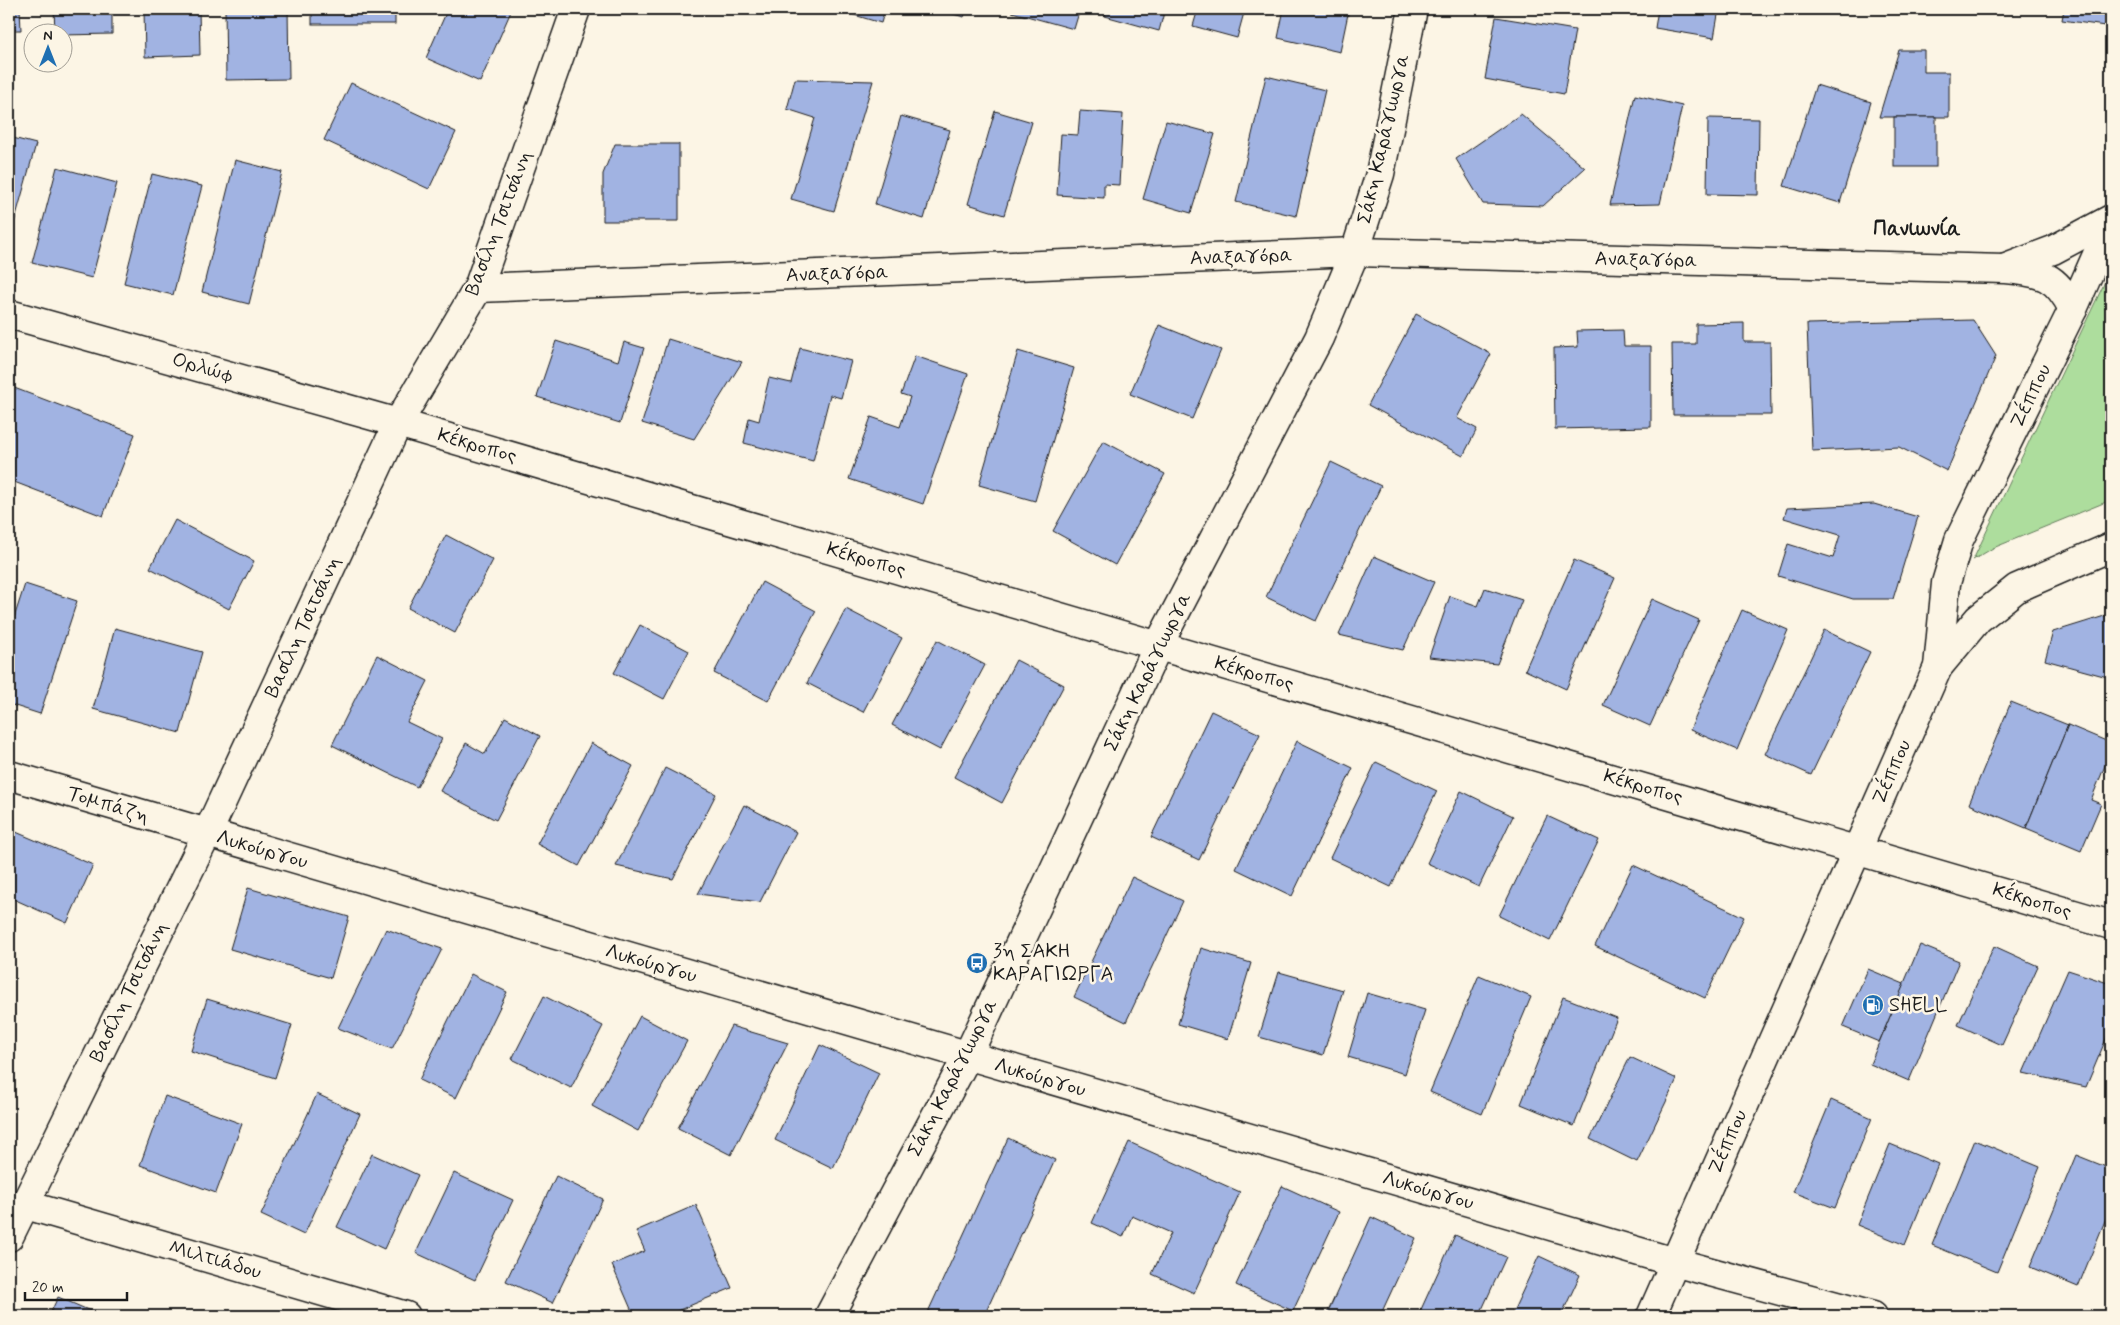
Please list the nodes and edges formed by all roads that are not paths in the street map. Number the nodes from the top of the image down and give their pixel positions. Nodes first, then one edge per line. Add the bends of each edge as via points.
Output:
1 (576, 9) edge
2 (1413, 9) edge
3 (2111, 219) edge
4 (2111, 223) edge
5 (1355, 252) junction
6 (2005, 269) junction
7 (478, 288) junction
8 (2073, 309) junction
9 (9, 314) edge
10 (398, 423) junction
11 (2111, 546) edge
12 (1158, 646) junction
13 (1938, 667) junction
14 (9, 775) edge
15 (207, 834) junction
16 (1857, 850) junction
17 (2111, 925) edge
18 (966, 1056) junction
19 (16, 1202) edge
20 (9, 1237) edge
21 (1674, 1262) junction
22 (406, 1316) edge
23 (829, 1316) edge
24 (1651, 1316) edge
25 (1873, 1316) edge

1 - 7 street, Βασίλη Τσιτσάνη
2 - 5 street, Σάκη Καράγιωργα via 1380,174
3 - 6 street, Αναξαγόρα via 2053,250
4 - 8 street, Ζέππου
5 - 6 street, Αναξαγόρα
5 - 7 street, Αναξαγόρα
5 - 12 street, Σάκη Καράγιωργα via 1319,338
6 - 8 street, Αναξαγόρα via 2042,275 2051,280 2062,289
7 - 10 street, Βασίλη Τσιτσάνη
8 - 13 street, Ζέππου via 1959,540 1946,582
9 - 10 street, Ορλώφ
10 - 12 street, Κέκροπος
10 - 15 street, Βασίλη Τσιτσάνη
11 - 13 street via 2017,588 1978,619
12 - 16 street, Κέκροπος
12 - 18 street, Σάκη Καράγιωργα
13 - 16 street, Ζέππου
14 - 15 street, Τομπάζη
15 - 18 street, Λυκούργου
15 - 19 street, Βασίλη Τσιτσάνη
16 - 17 street, Κέκροπος
16 - 21 street, Ζέππου
18 - 21 street, Λυκούργου
18 - 23 street, Σάκη Καράγιωργα
19 - 20 street, Βασίλη Τσιτσάνη
19 - 22 street, Μιλτιάδου
21 - 24 street, Ζέππου
21 - 25 street, Λυκούργου

